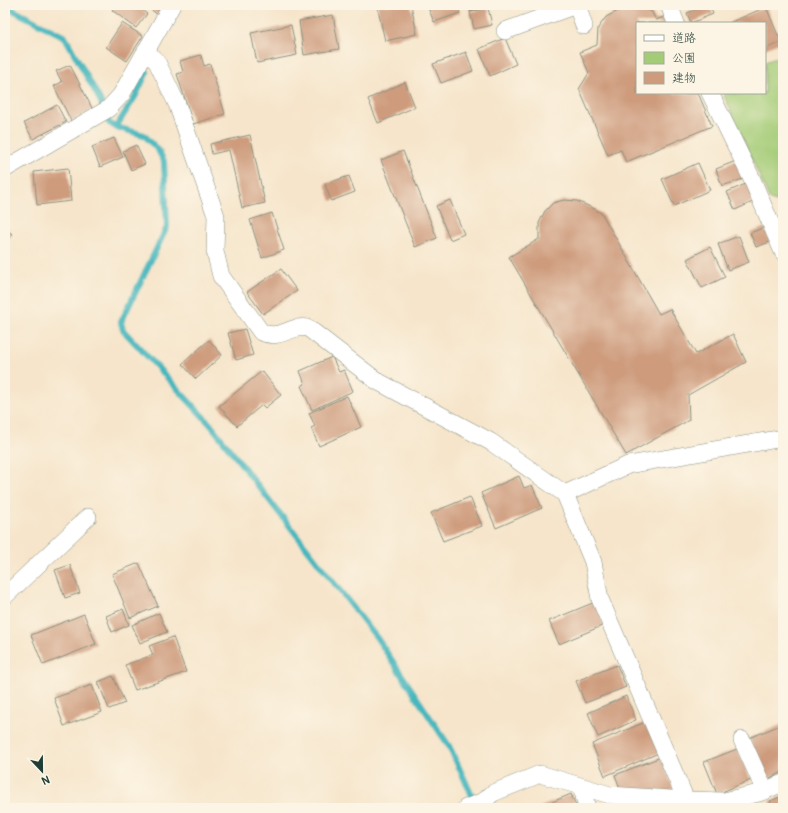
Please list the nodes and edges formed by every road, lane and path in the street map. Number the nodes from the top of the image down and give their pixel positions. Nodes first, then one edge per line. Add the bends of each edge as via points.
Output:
1 (172, 5) edge
2 (577, 5) edge
3 (669, 5) edge
4 (676, 22) edge
5 (584, 26) dead end
6 (505, 31) dead end
7 (147, 52) junction
8 (710, 94) edge
9 (5, 169) edge
10 (783, 252) edge
11 (783, 438) edge
12 (565, 494) junction
13 (88, 517) dead end
14 (5, 596) edge
15 (742, 740) dead end
16 (783, 783) edge
17 (582, 788) junction
18 (763, 798) edge
19 (492, 801) edge
20 (677, 802) edge
21 (466, 808) edge
22 (587, 808) edge

1 - 7 street
2 - 5 street
2 - 6 street
3 - 4 street
7 - 9 street via 121,95 104,112
7 - 12 street via 158,62 177,104 216,216 215,251 221,276 261,332 279,335 301,326 308,328 377,381 491,442
8 - 10 street via 751,177
11 - 12 street via 628,465
12 - 20 street via 593,562 600,599
13 - 14 street
15 - 18 street
16 - 18 street
17 - 19 street via 540,774
17 - 20 street via 610,796
17 - 22 street
18 - 20 street
19 - 21 street

